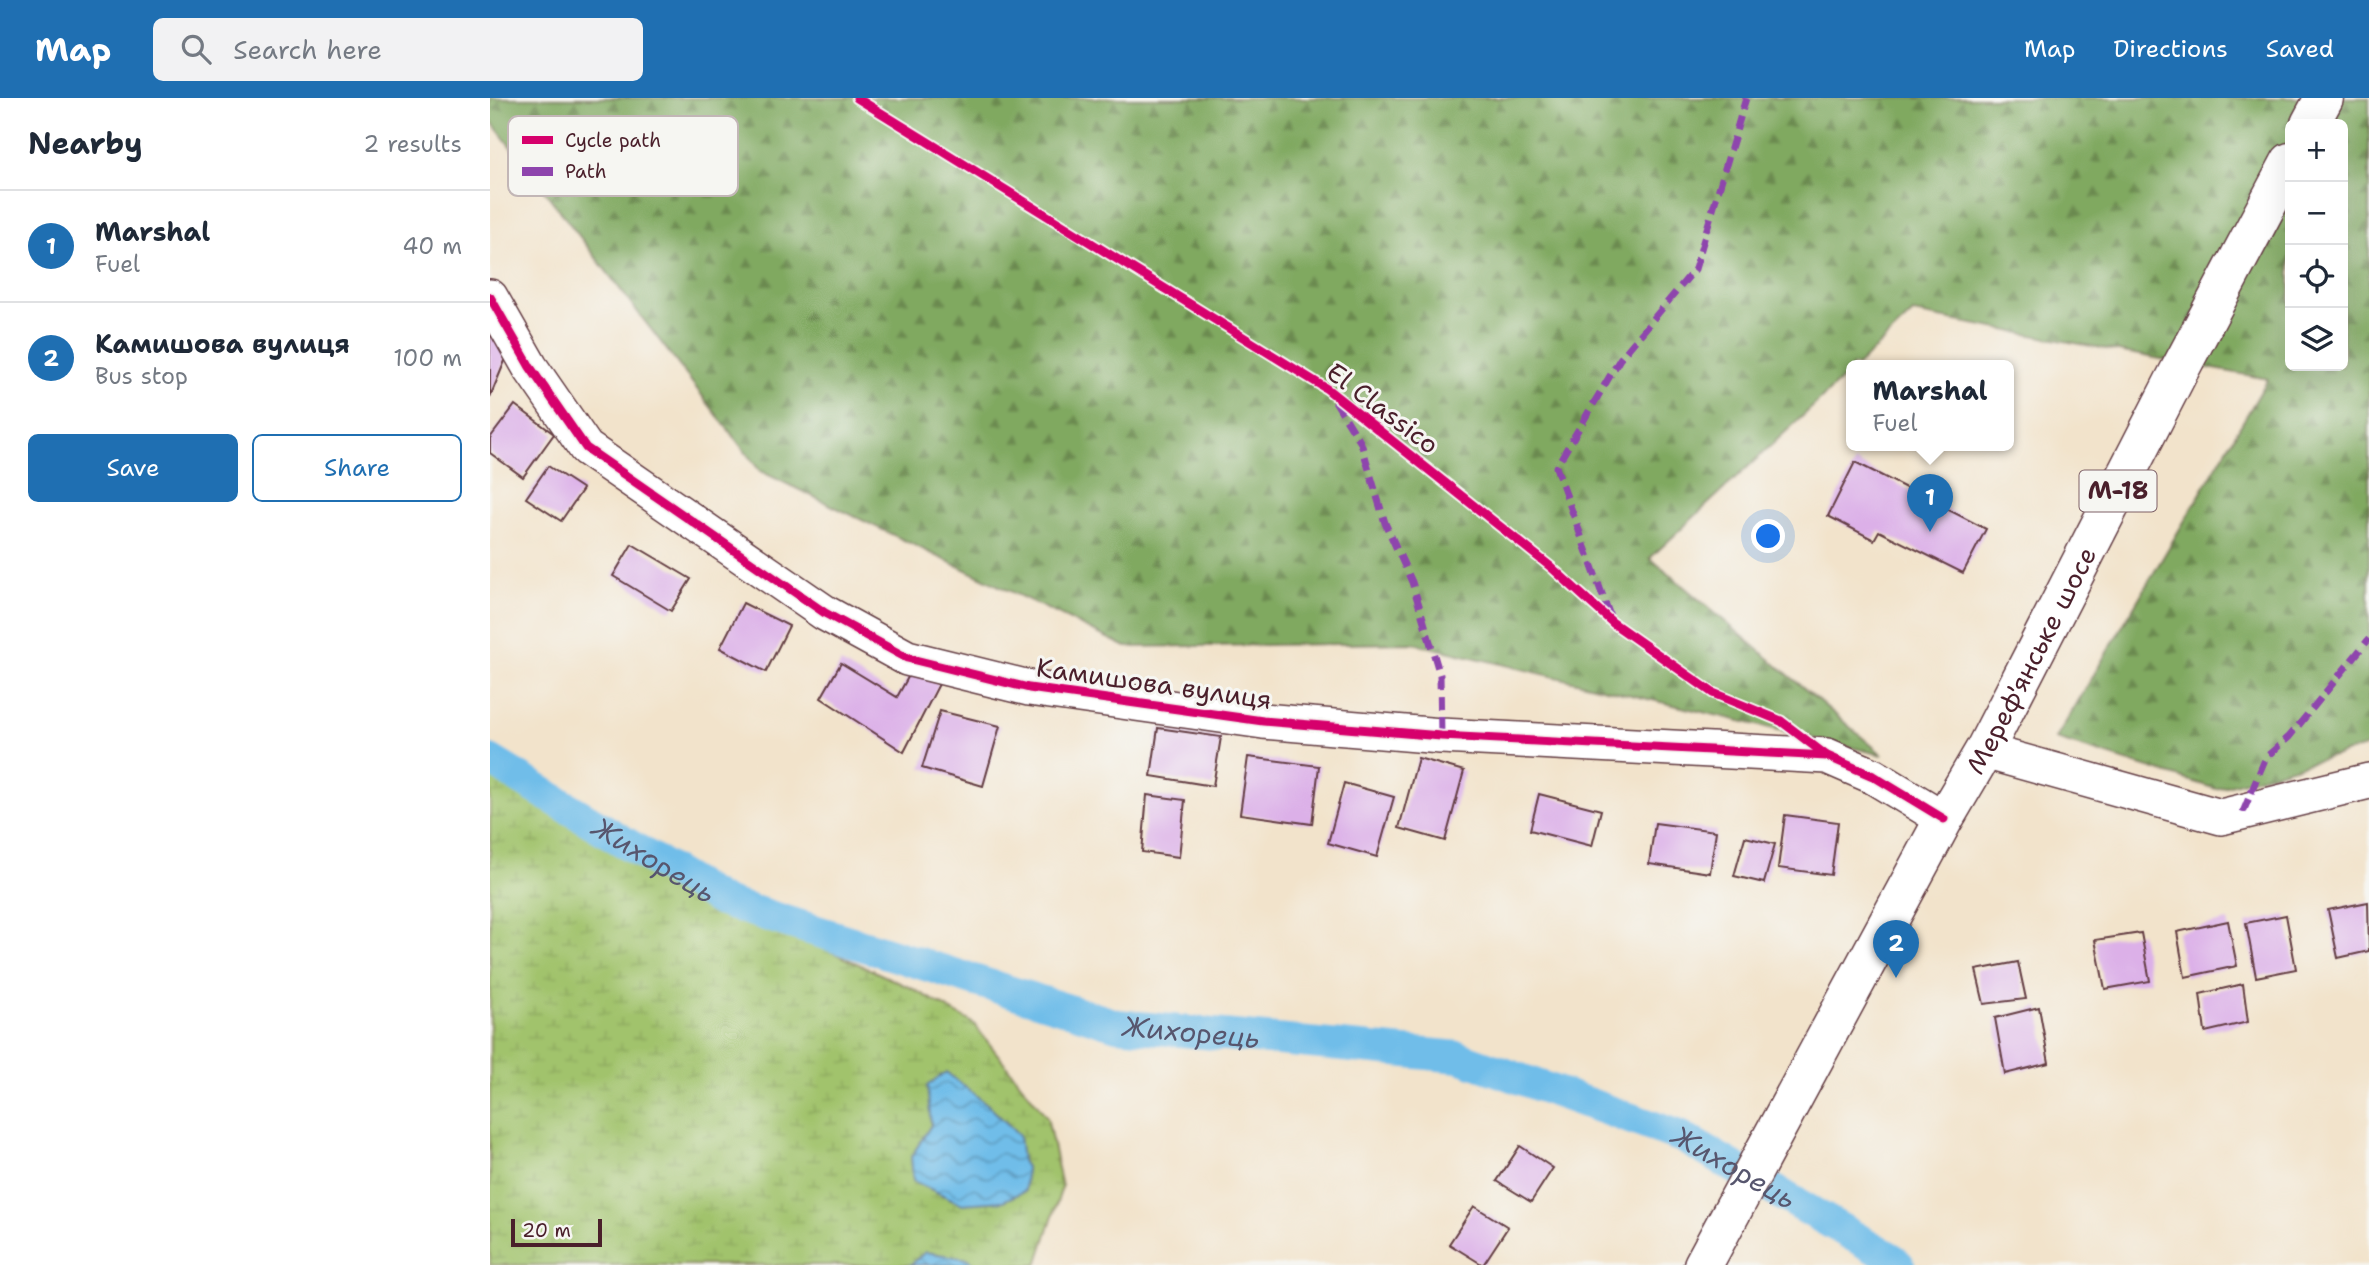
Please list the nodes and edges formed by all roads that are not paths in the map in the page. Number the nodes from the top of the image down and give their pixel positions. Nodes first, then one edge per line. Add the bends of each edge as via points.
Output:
1 (2324, 98) edge
2 (2314, 119) edge
3 (2285, 172) edge
4 (490, 297) edge
5 (1984, 751) junction
6 (2369, 781) edge
7 (1944, 820) junction
8 (1703, 1265) edge

1 - 2 highway
3 - 5 highway, Мереф'янське шосе / М-18
4 - 7 street, Камишова вулиця via 530,368 586,448 825,613 907,658 1029,688 1263,721 1441,736 1827,756 1872,776
5 - 6 street via 2221,817
5 - 7 highway, Мереф'янське шосе / М-18
7 - 8 highway, Мереф'янське шосе / М-18

